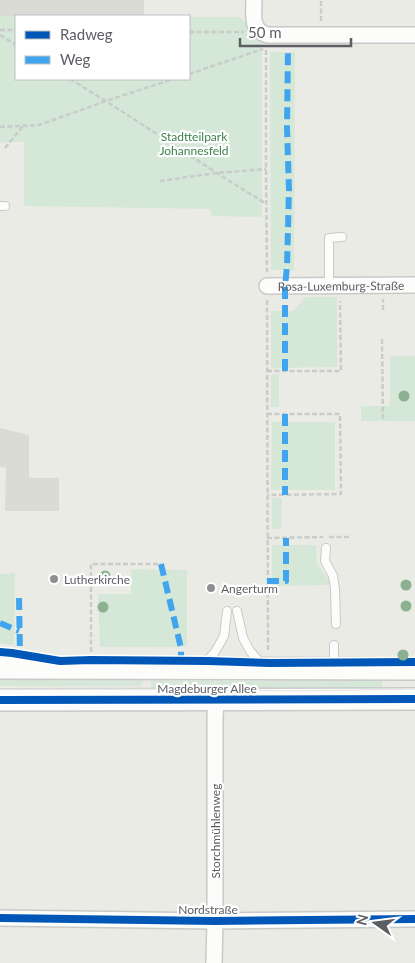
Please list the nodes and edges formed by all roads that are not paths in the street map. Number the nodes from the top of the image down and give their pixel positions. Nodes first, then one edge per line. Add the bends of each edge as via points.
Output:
1 (254, 0) edge
2 (415, 35) edge
3 (342, 237) dead end
4 (415, 285) edge
5 (267, 286) road end
6 (334, 286) junction
7 (326, 548) dead end
8 (228, 611) dead end
9 (237, 611) dead end
10 (336, 624) dead end
11 (334, 645) dead end
12 (0, 668) edge
13 (199, 669) junction
14 (268, 669) junction
15 (334, 669) junction
16 (415, 669) edge
17 (216, 699) junction
18 (415, 699) edge
19 (0, 700) edge
20 (0, 918) edge
21 (415, 919) edge
22 (215, 920) junction
23 (214, 963) edge

1 - 2 street via 254,23 264,37
3 - 6 lane via 329,238
4 - 6 street, Rosa-Luxemburg-Straße
5 - 6 street, Rosa-Luxemburg-Straße
7 - 10 lane via 325,561 335,589
8 - 13 lane via 224,636
9 - 14 lane via 243,638 250,651
11 - 15 lane
12 - 13 main road, Magdeburger Allee
13 - 14 main road, Magdeburger Allee
14 - 15 main road, Magdeburger Allee
15 - 16 main road, Magdeburger Allee
17 - 18 main road, Magdeburger Allee
17 - 19 main road, Magdeburger Allee
17 - 22 street, Storchmühlenweg
20 - 22 street, Nordstraße
21 - 22 street, Nordstraße
22 - 23 street, Storchmühlenweg

